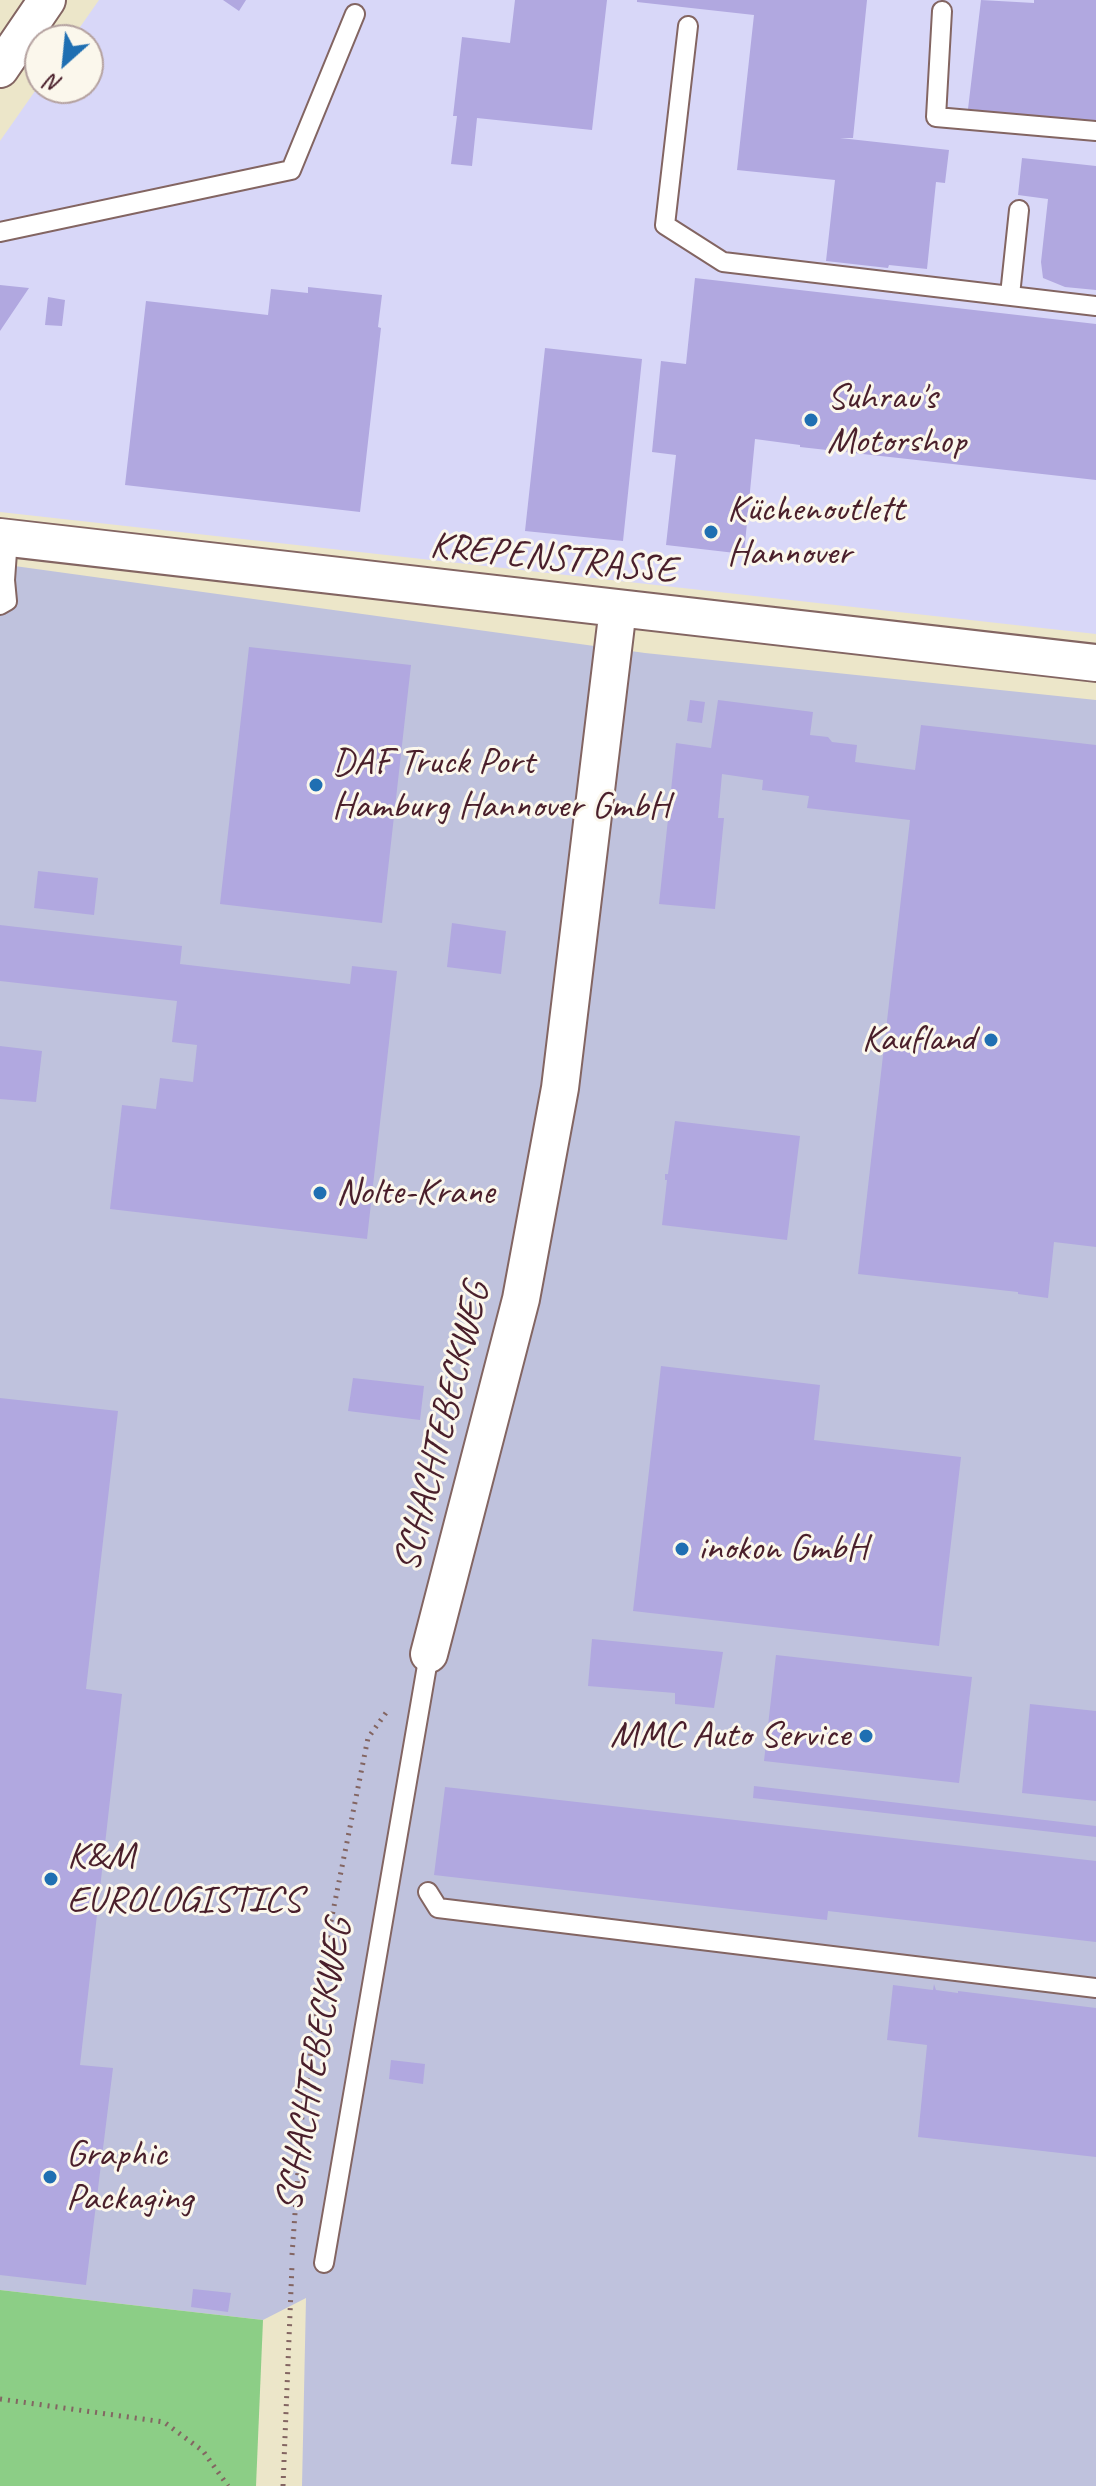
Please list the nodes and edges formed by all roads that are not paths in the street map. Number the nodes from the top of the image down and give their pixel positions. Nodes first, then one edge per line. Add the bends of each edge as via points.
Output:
1 (47, 0) edge
2 (942, 11) dead end
3 (355, 14) dead end
4 (688, 26) dead end
5 (0, 69) edge
6 (1096, 131) edge
7 (1019, 210) dead end
8 (0, 232) edge
9 (1010, 295) junction
10 (1096, 306) edge
11 (4, 538) edge
12 (0, 605) edge
13 (618, 608) junction
14 (1096, 663) edge
15 (429, 1654) joint
16 (428, 1892) dead end
17 (1096, 1988) edge
18 (324, 2263) dead end

1 - 5 street
2 - 6 lane via 936,117
3 - 8 lane via 291,170
4 - 9 lane via 665,225 723,262
7 - 9 lane
9 - 10 lane
11 - 12 lane via 7,601
11 - 13 street, KREPENSTRASSE
13 - 14 street, KREPENSTRASSE
13 - 15 street, SCHACHTEBECKWEG via 560,1088 521,1299
15 - 18 lane, SCHACHTEBECKWEG
16 - 17 lane via 438,1908

